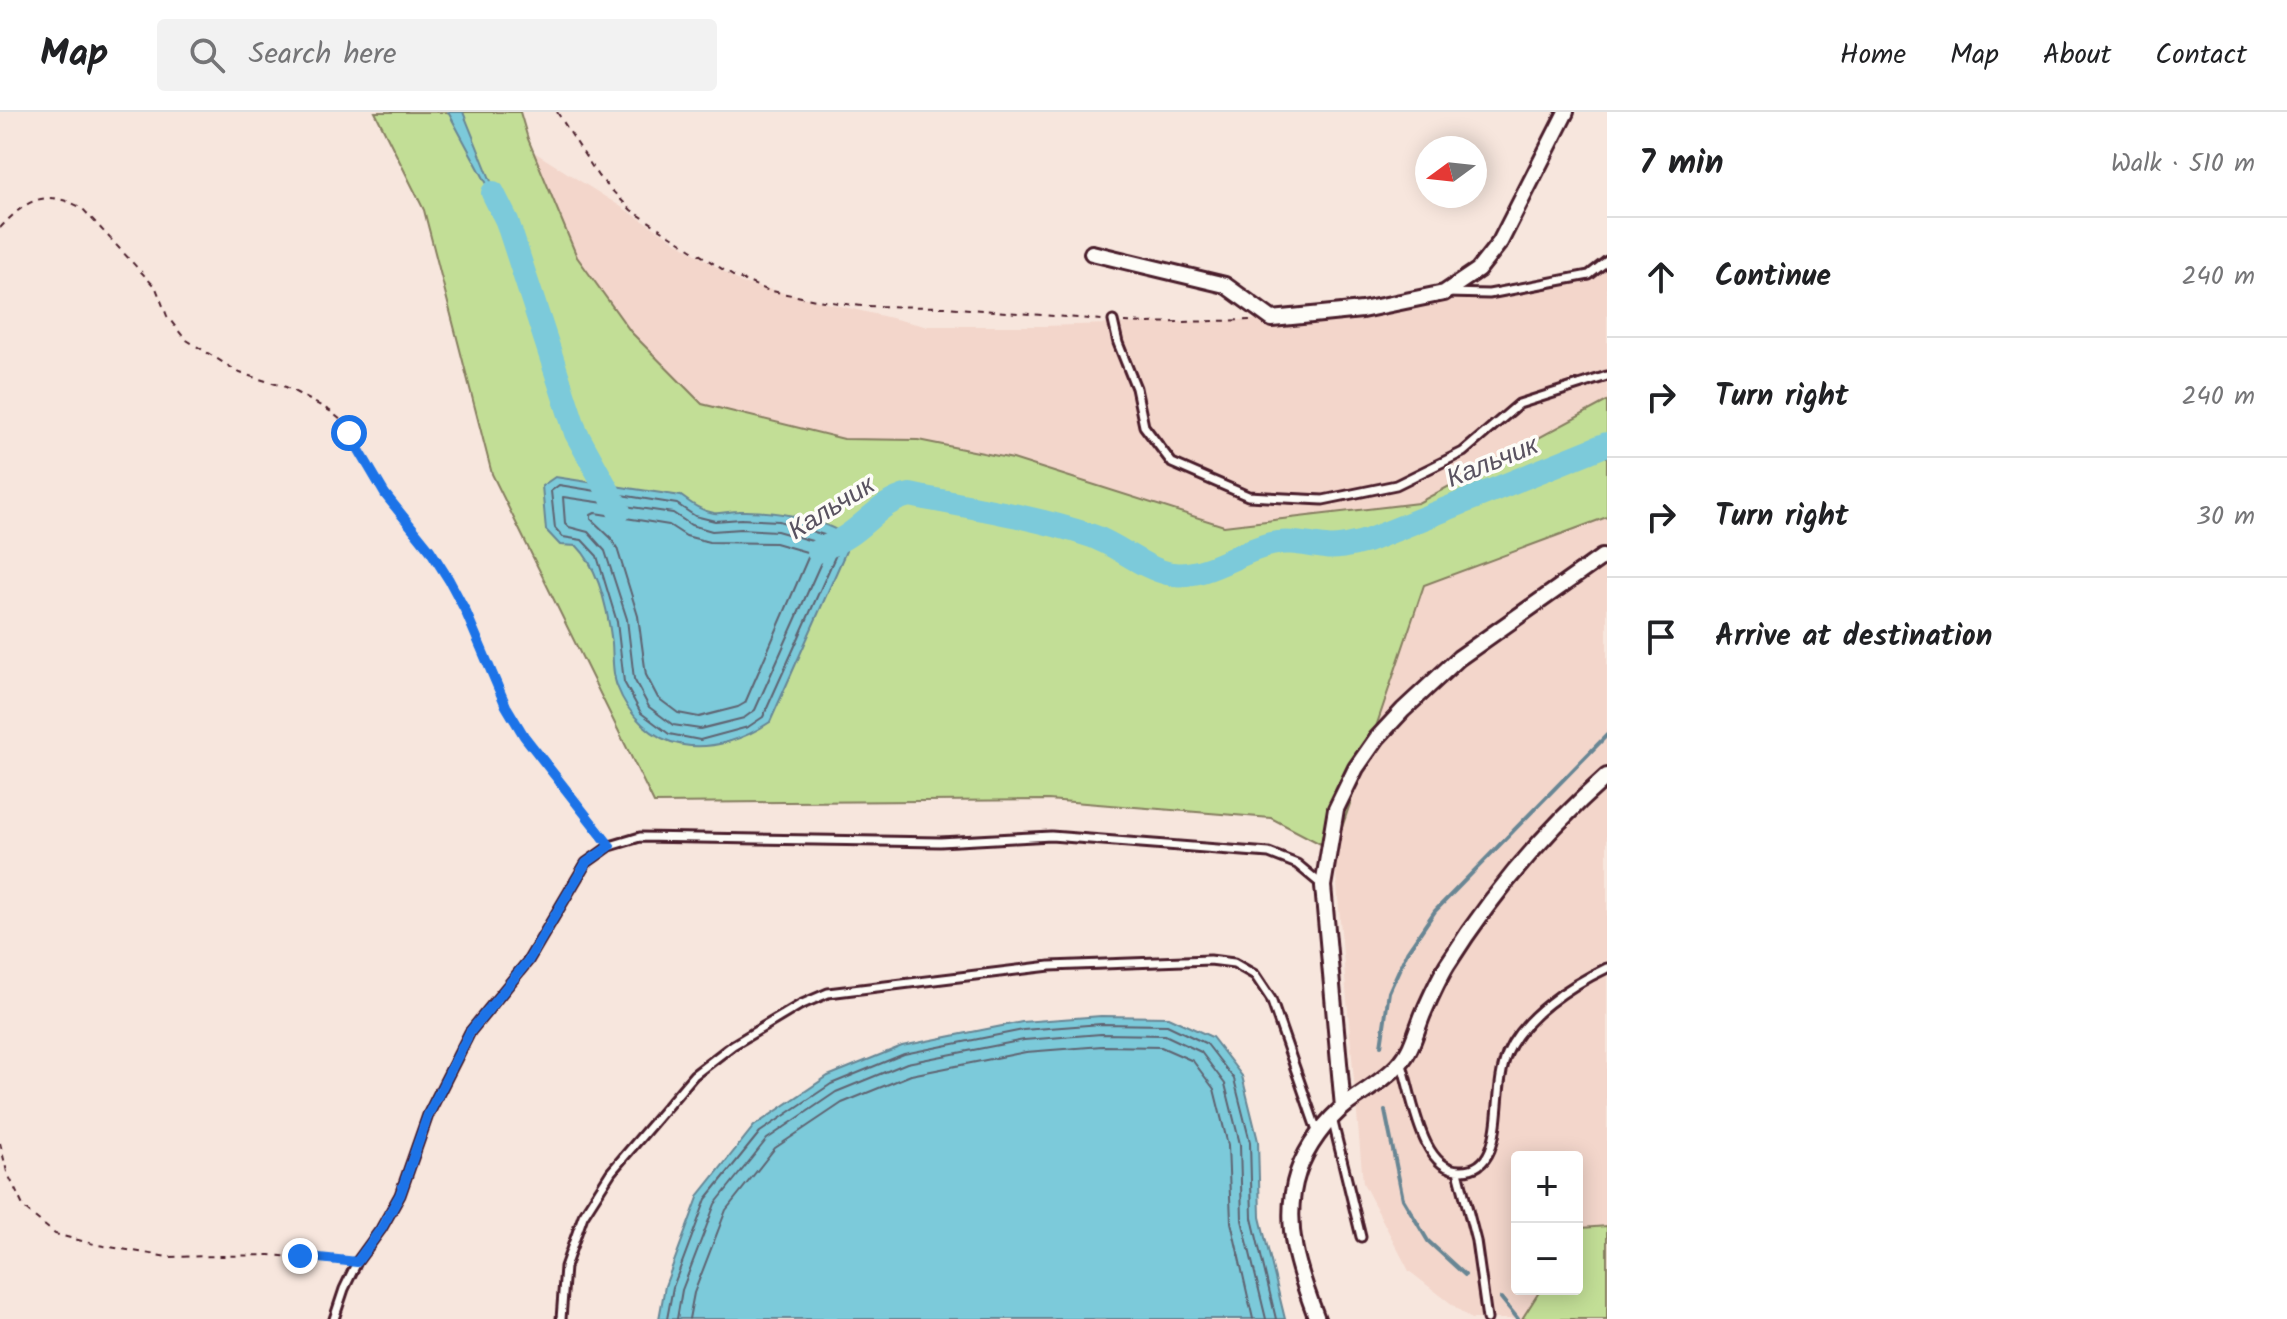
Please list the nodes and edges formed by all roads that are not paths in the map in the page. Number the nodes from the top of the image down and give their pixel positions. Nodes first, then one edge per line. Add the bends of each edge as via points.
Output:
1 (1566, 112) edge
2 (1092, 253) dead end
3 (1607, 261) edge
4 (1444, 293) junction
5 (1113, 321) road end
6 (1607, 376) edge
7 (1602, 557) dead end
8 (1607, 776) edge
9 (1323, 886) junction
10 (1607, 968) edge
11 (1401, 1062) junction
12 (1343, 1107) junction
13 (1332, 1118) junction
14 (1318, 1134) junction
15 (1458, 1171) junction
16 (1361, 1237) dead end
17 (334, 1319) edge
18 (561, 1319) edge
19 (1317, 1319) edge
20 (1487, 1319) edge

1 - 4 street via 1500,242 1478,270
2 - 4 street via 1225,285 1272,319 1362,310
3 - 4 lane via 1575,278 1489,294
5 - 6 lane via 1144,426 1172,463 1248,496 1323,500 1396,485 1463,452 1519,404
7 - 9 street via 1459,658 1377,738 1336,809
8 - 11 street via 1533,850 1488,906 1446,968
9 - 12 street
9 - 17 lane via 1297,864 1269,853 1051,836 940,842 640,837 610,846 586,863 528,961 470,1032 428,1115 400,1195 357,1262
10 - 15 lane via 1525,1026 1508,1053 1500,1081 1491,1147 1484,1161
11 - 12 street
11 - 15 lane via 1429,1149 1444,1167
12 - 13 street
13 - 14 street
13 - 16 lane
14 - 18 lane via 1271,999 1255,975 1234,963 1050,966 828,993 760,1029 694,1075 611,1172 583,1216 565,1267
14 - 19 street via 1298,1171 1290,1205 1292,1242
15 - 20 lane via 1476,1241

